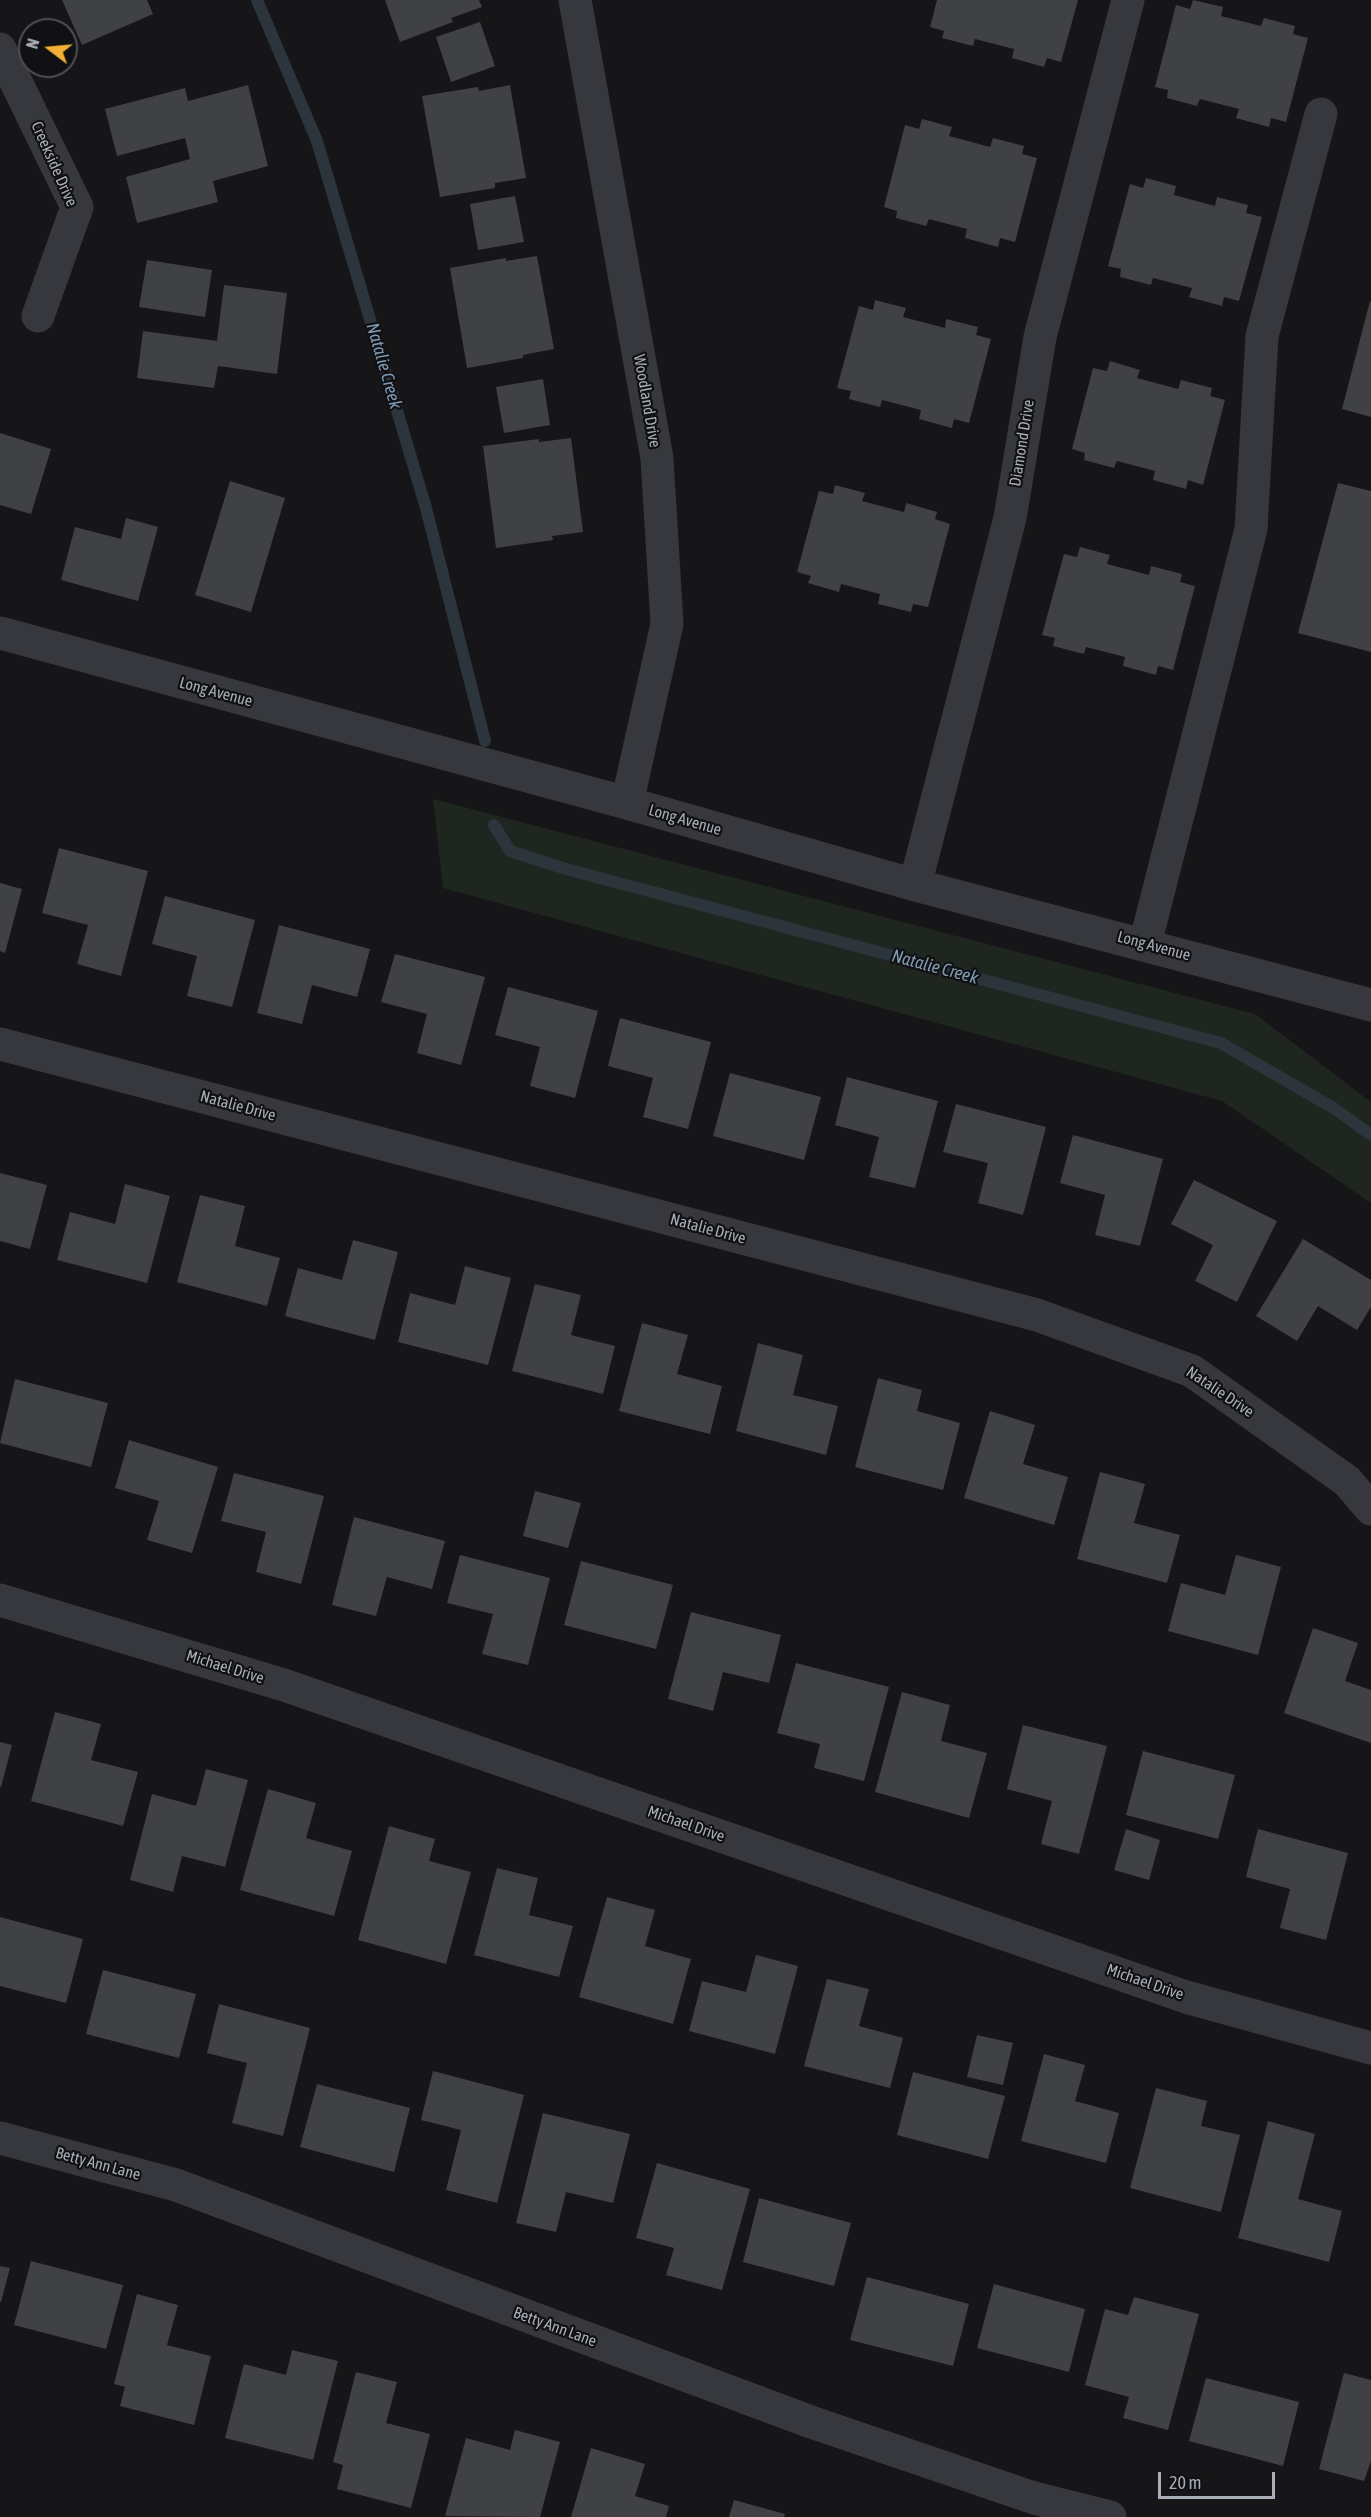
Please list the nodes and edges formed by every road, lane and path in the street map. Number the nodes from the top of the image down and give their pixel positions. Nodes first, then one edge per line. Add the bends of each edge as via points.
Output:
1 (575, 0) edge
2 (1128, 0) edge
3 (0, 49) edge
4 (1321, 114) dead end
5 (38, 316) dead end
6 (0, 633) edge
7 (627, 803) junction
8 (915, 885) junction
9 (1145, 944) junction
10 (1371, 1005) edge
11 (0, 1044) edge
12 (1371, 1509) edge
13 (0, 1600) edge
14 (1371, 2048) edge
15 (0, 2138) edge
16 (1110, 2517) edge

1 - 7 street, Woodland Drive via 657,458 667,624
2 - 8 street, Diamond Drive via 1040,337 1010,518
3 - 5 street, Creekside Drive via 77,207
4 - 9 street via 1262,336 1251,529
6 - 7 street, Long Avenue
7 - 8 street, Long Avenue
8 - 9 street, Long Avenue
9 - 10 street, Long Avenue
11 - 12 street, Natalie Drive via 1037,1315 1192,1371 1347,1481
13 - 14 street, Michael Drive via 284,1685 1186,1997
15 - 16 street, Betty Ann Lane via 176,2185 811,2422 1034,2498

